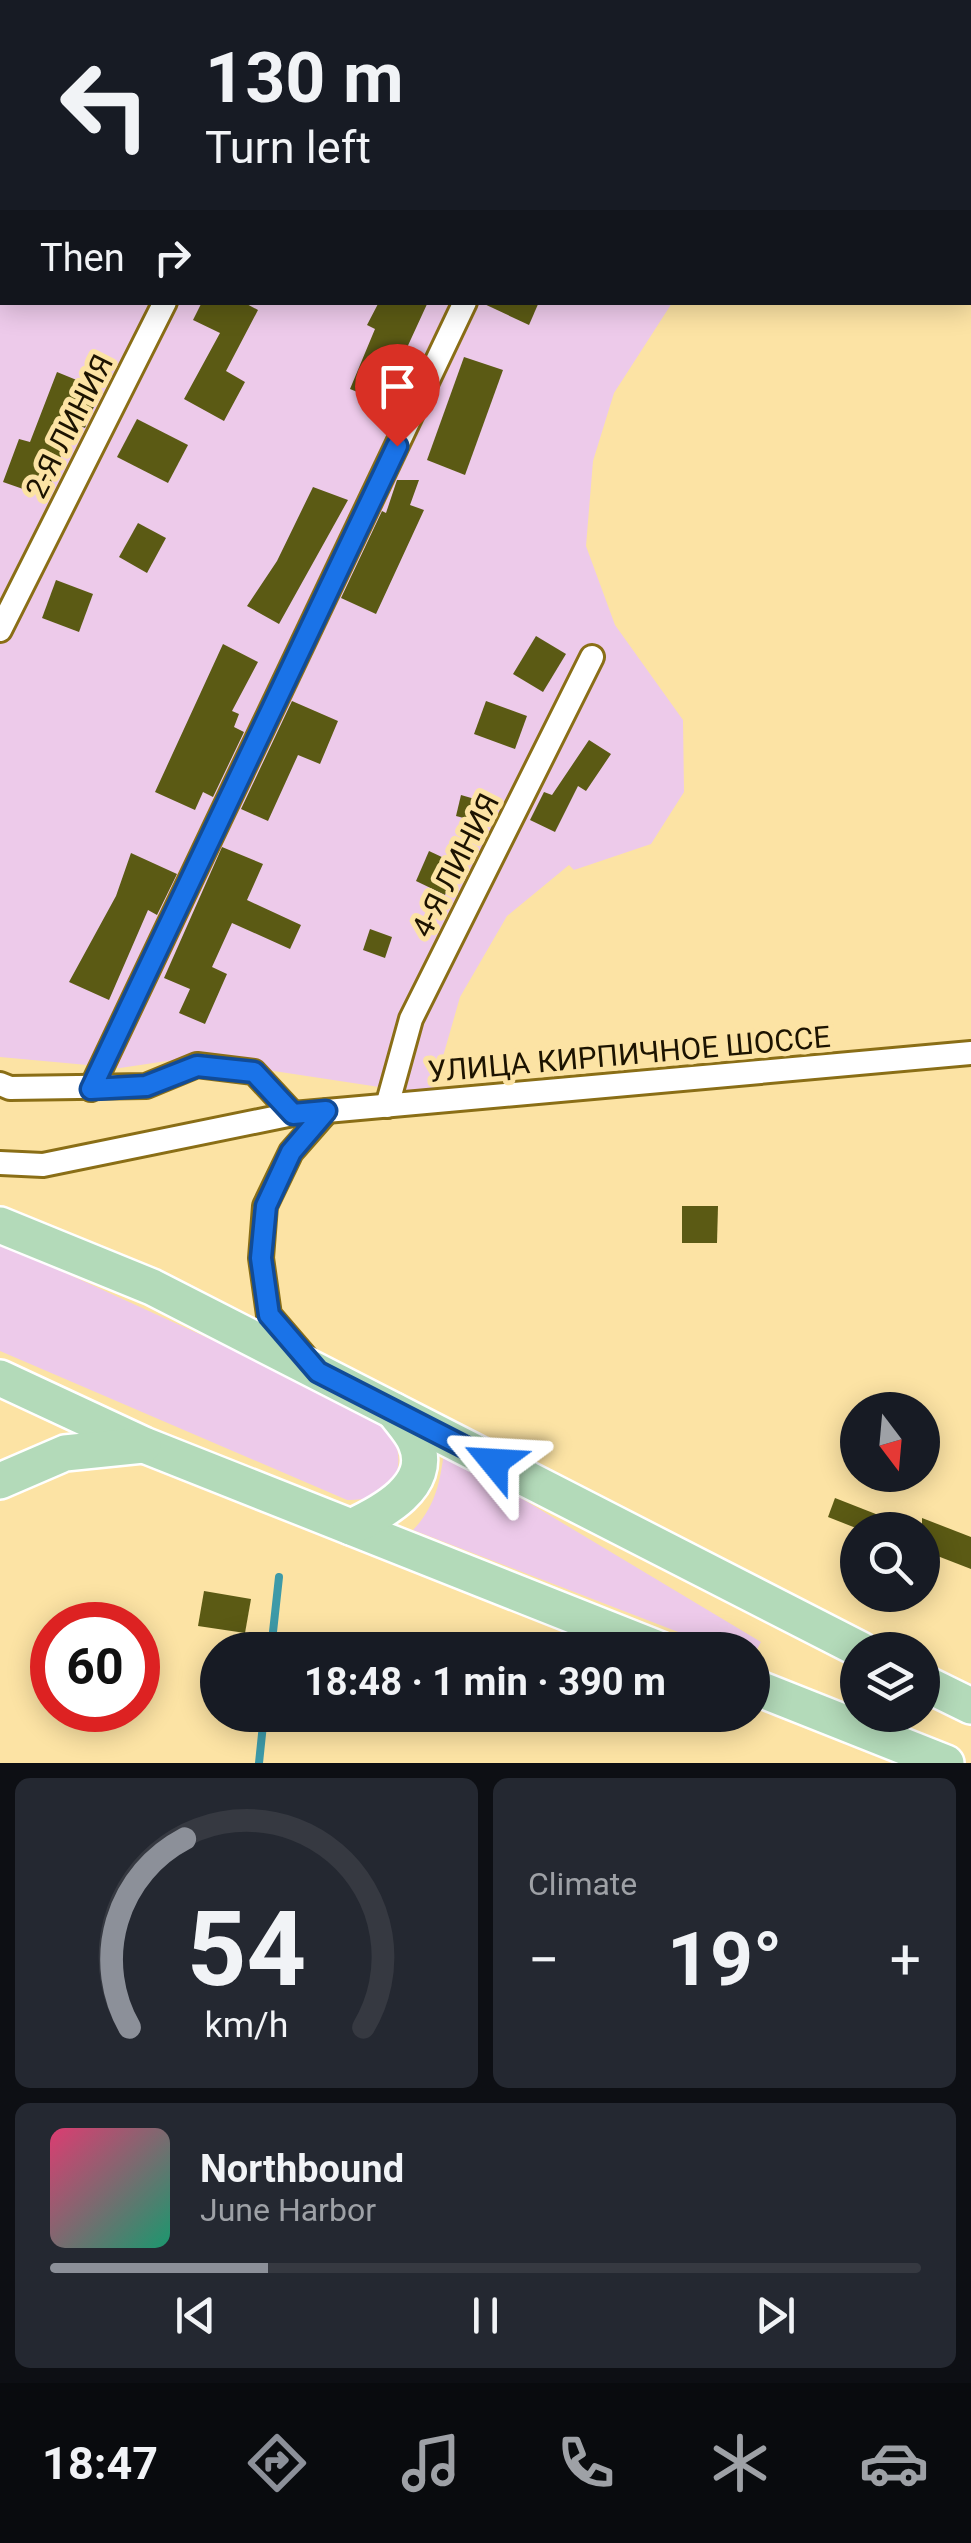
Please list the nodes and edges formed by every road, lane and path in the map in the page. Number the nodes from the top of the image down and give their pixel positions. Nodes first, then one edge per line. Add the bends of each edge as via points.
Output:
1 (164, 305) edge
2 (464, 305) edge
3 (0, 630) edge
4 (592, 657) dead end
5 (971, 1053) edge
6 (0, 1084) edge
7 (91, 1089) junction
8 (386, 1106) junction
9 (326, 1111) junction
10 (293, 1114) junction
11 (0, 1163) edge
12 (0, 1225) edge
13 (318, 1372) junction
14 (0, 1378) edge
15 (394, 1411) junction
16 (144, 1444) junction
17 (0, 1481) edge
18 (351, 1527) junction
19 (616, 1632) edge
20 (840, 1639) edge
21 (940, 1691) edge
22 (770, 1693) edge
23 (971, 1706) edge
24 (946, 1763) edge

1 - 3 street, 2-Я ЛИНИЯ
2 - 7 street
4 - 8 street, 4-Я ЛИНИЯ via 411,1019
5 - 8 street, УЛИЦА КИРПИЧНОЕ ШОССЕ
6 - 7 street
7 - 10 street via 146,1086 197,1066 254,1072
8 - 9 street, УЛИЦА КИРПИЧНОЕ ШОССЕ
9 - 10 street, УЛИЦА КИРПИЧНОЕ ШОССЕ
9 - 13 street via 291,1152 266,1206 261,1258 269,1315
10 - 11 street, УЛИЦА КИРПИЧНОЕ ШОССЕ via 44,1165
12 - 13 main road via 152,1287
13 - 15 main road
14 - 16 main road
15 - 18 main road via 418,1445 417,1474 394,1507
15 - 20 main road
16 - 17 main road via 65,1453
16 - 18 main road
18 - 19 main road
21 - 23 main road
22 - 24 main road

